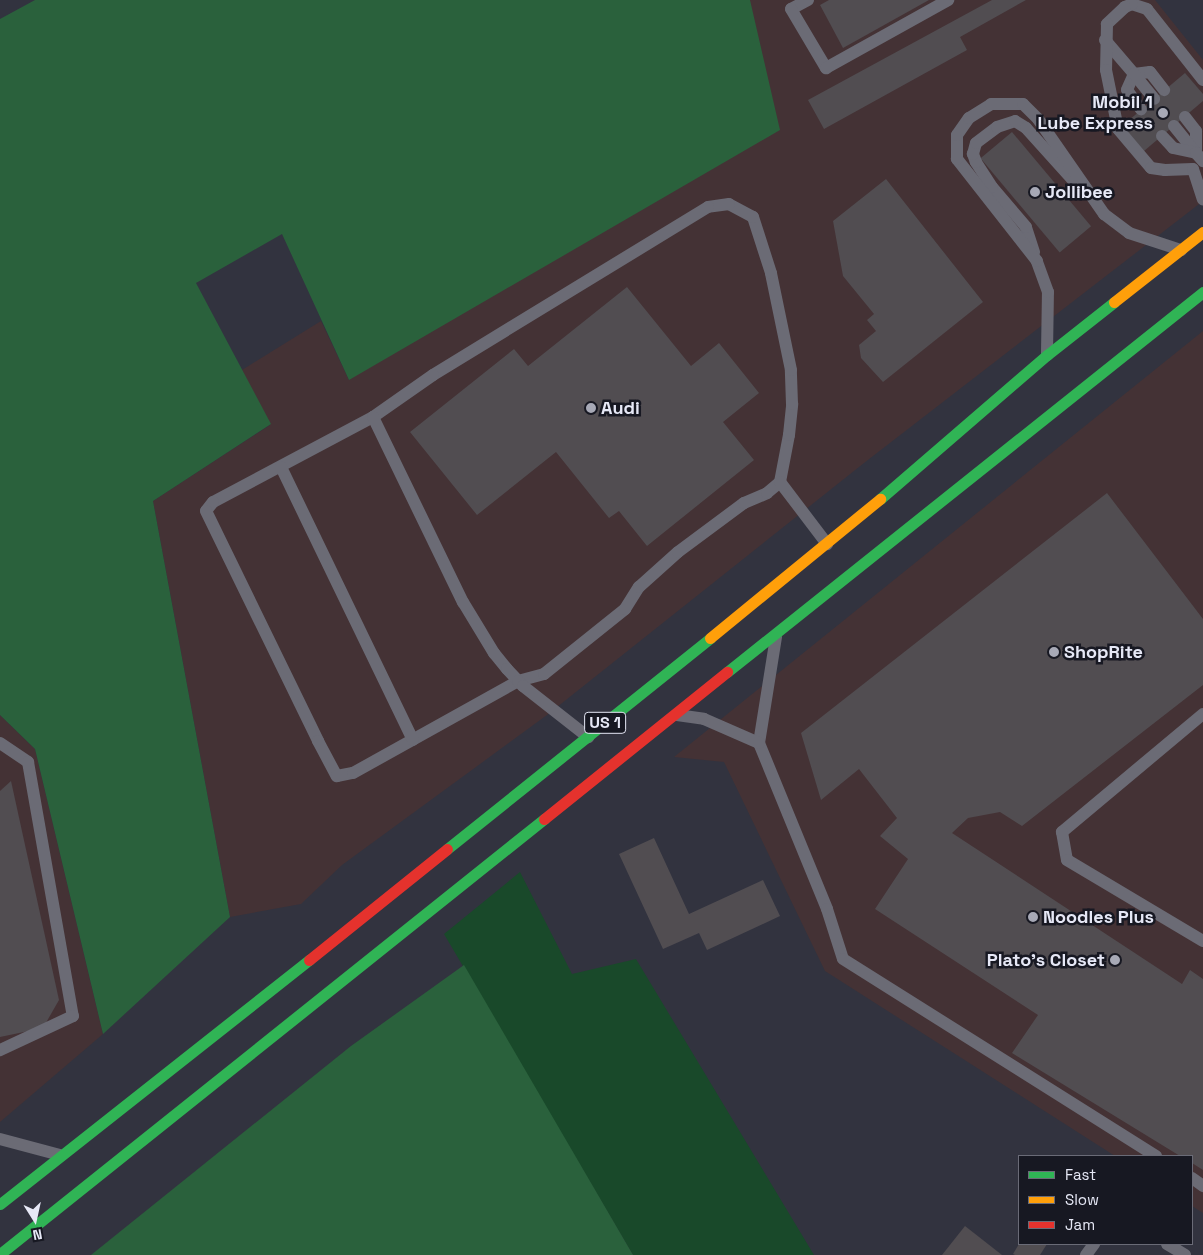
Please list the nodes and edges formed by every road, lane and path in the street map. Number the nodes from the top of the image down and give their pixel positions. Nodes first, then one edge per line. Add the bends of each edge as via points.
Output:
1 (808, 0) edge
2 (948, 0) edge
3 (1105, 40) junction
4 (1134, 74) junction
5 (1203, 80) edge
6 (1164, 90) dead end
7 (1154, 99) dead end
8 (1141, 109) dead end
9 (1185, 117) dead end
10 (1174, 126) dead end
11 (1162, 136) dead end
12 (1199, 161) edge
13 (1203, 199) edge
14 (1104, 214) junction
15 (1203, 232) edge
16 (1181, 250) junction
17 (1037, 261) junction
18 (1203, 292) edge
19 (1182, 308) junction
20 (1196, 312) dead end
21 (1047, 355) junction
22 (373, 417) junction
23 (281, 467) junction
24 (780, 482) junction
25 (827, 544) junction
26 (777, 633) junction
27 (518, 681) junction
28 (674, 714) junction
29 (1203, 714) edge
30 (588, 737) junction
31 (413, 740) junction
32 (0, 743) edge
33 (759, 743) junction
34 (1203, 940) edge
35 (0, 1050) edge
36 (0, 1139) edge
37 (60, 1155) junction
38 (1154, 1155) edge
39 (0, 1204) edge
40 (1168, 1245) edge
41 (0, 1254) edge
42 (1185, 1255) edge

1 - 2 lane via 791,9 826,68
3 - 4 lane
3 - 5 lane via 1107,24 1125,7 1138,5 1147,9
3 - 12 lane via 1109,92 1118,128 1151,168 1165,170
4 - 6 lane via 1150,72
4 - 7 lane
4 - 8 lane via 1127,90
9 - 12 lane via 1196,131
10 - 12 lane
11 - 12 lane via 1173,148
12 - 13 lane
14 - 16 lane via 1129,233
14 - 17 lane via 1026,128 1015,121 997,126 976,143 973,154 992,187 1026,228
14 - 17 lane via 1038,119 1023,104 991,104 970,118 956,134 957,159
15 - 16 highway, US 1
16 - 21 highway, US 1
17 - 21 lane via 1048,292
18 - 19 highway, US 1
19 - 20 lane
19 - 26 highway, US 1
21 - 25 highway, US 1
22 - 23 lane
22 - 24 lane via 433,375 654,238 708,207 729,204 753,216 759,231 791,370 789,435
22 - 27 lane via 463,602 494,653
23 - 31 lane
23 - 31 lane via 213,502 206,511 217,537 338,776 353,773
24 - 25 lane
24 - 27 lane via 767,493 744,503 692,541 639,587 625,609 544,674
25 - 30 highway, US 1
26 - 28 highway, US 1
26 - 33 lane
27 - 30 lane
27 - 31 lane
28 - 33 lane via 704,719
28 - 41 highway, US 1
29 - 34 lane via 1062,832 1067,860
30 - 37 highway, US 1
32 - 35 lane via 28,762 72,1016
33 - 38 lane via 827,909 843,959
36 - 37 lane
37 - 39 highway, US 1
40 - 42 lane

